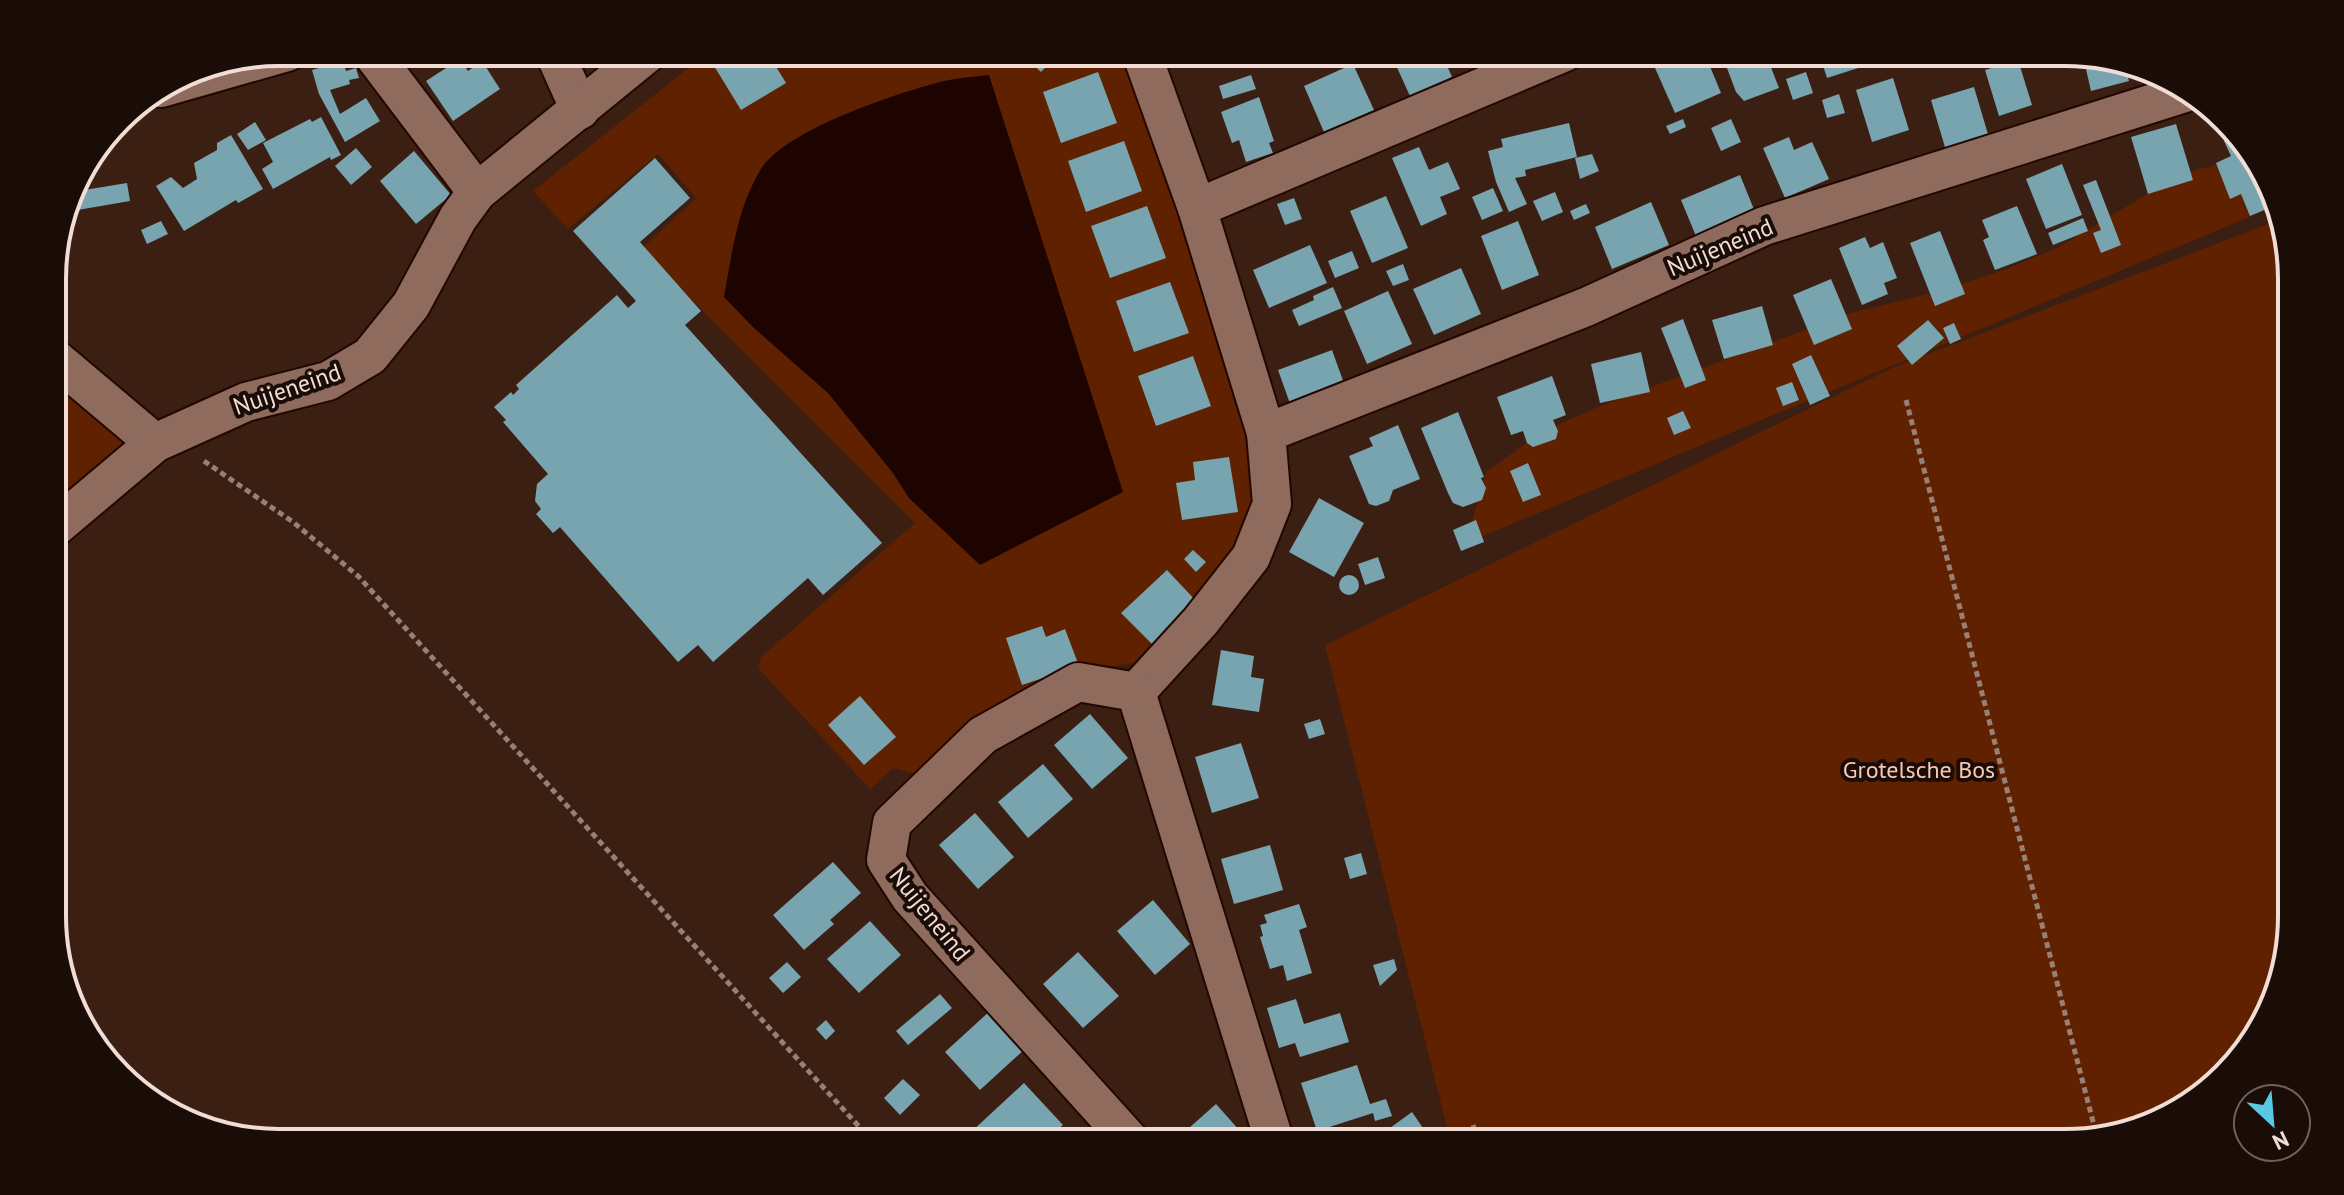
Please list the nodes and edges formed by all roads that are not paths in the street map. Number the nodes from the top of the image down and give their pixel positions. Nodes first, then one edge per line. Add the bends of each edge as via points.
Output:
1 (382, 66) edge
2 (560, 66) edge
3 (632, 66) edge
4 (1146, 66) edge
5 (1532, 66) edge
6 (2174, 96) edge
7 (580, 110) junction
8 (477, 192) junction
9 (1197, 208) junction
10 (66, 368) edge
11 (1266, 433) junction
12 (155, 443) junction
13 (66, 518) edge
14 (1136, 692) junction
15 (1119, 1129) edge
16 (1271, 1129) edge

1 - 8 street
2 - 7 street
3 - 7 street, Nuijeneind
4 - 9 street
5 - 9 street
6 - 11 street, Nuijeneind via 1764,226 1586,307
7 - 8 street, Nuijeneind
8 - 12 street, Nuijeneind via 411,305 370,356 328,381 246,402
9 - 11 street
10 - 12 street
11 - 14 street via 1272,504 1251,557
12 - 13 street, Nuijeneind
14 - 15 street, Nuijeneind via 1078,682 983,735 892,823 886,860 910,897
14 - 16 street

